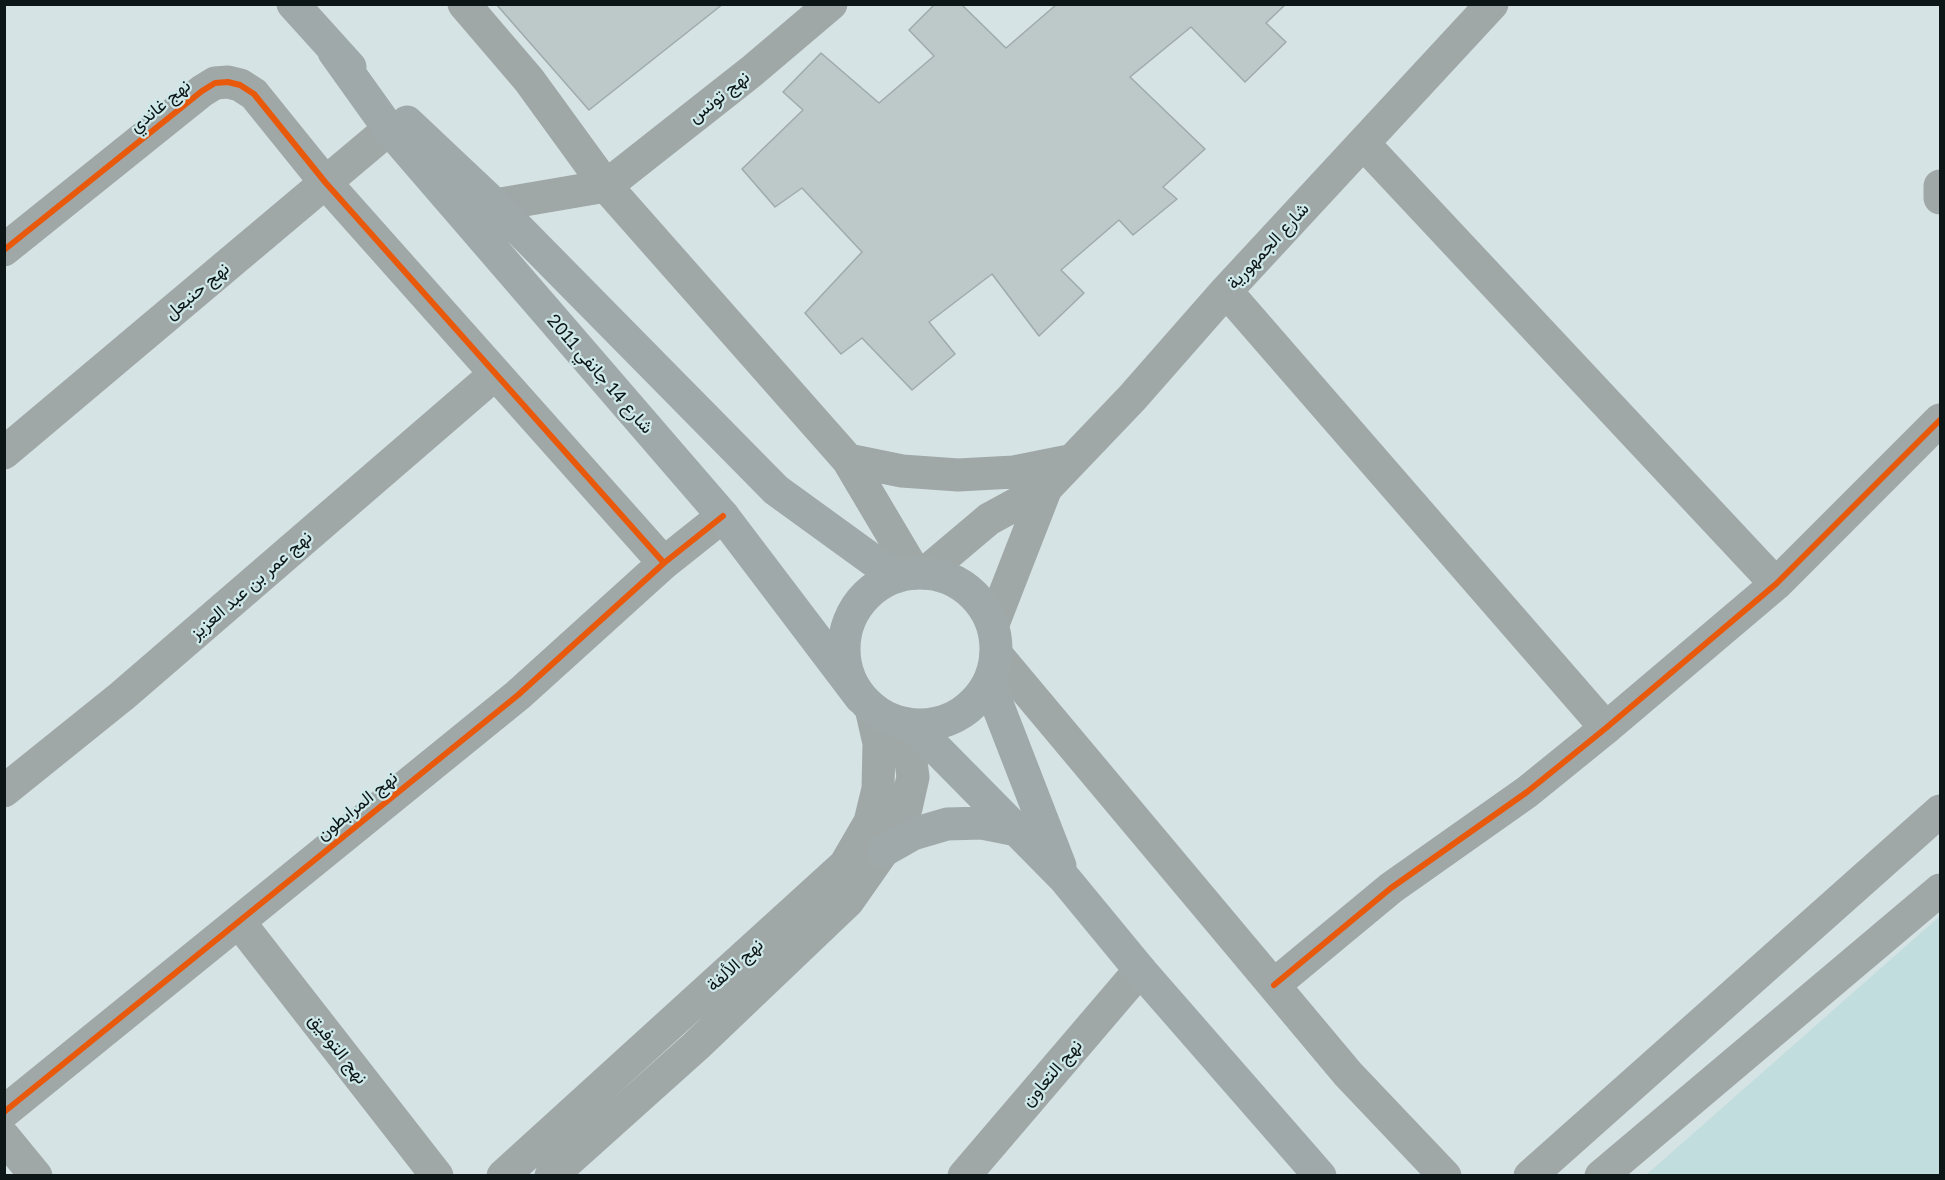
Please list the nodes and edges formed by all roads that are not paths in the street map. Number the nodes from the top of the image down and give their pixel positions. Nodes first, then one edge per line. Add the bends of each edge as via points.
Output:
1 (293, 4) edge
2 (464, 4) edge
3 (831, 4) edge
4 (1491, 4) edge
5 (334, 52) junction
6 (388, 129) junction
7 (1363, 143) junction
8 (325, 182) junction
9 (606, 186) junction
10 (1941, 186) edge
11 (1941, 198) edge
12 (495, 205) junction
13 (4, 250) edge
14 (1226, 291) junction
15 (494, 375) junction
16 (1941, 420) edge
17 (4, 453) edge
18 (848, 460) junction
19 (1069, 461) junction
20 (1046, 488) junction
21 (723, 516) junction
22 (664, 563) junction
23 (912, 574) junction
24 (1776, 584) junction
25 (993, 654) junction
26 (866, 703) junction
27 (910, 725) junction
28 (1606, 728) junction
29 (4, 791) edge
30 (1941, 811) edge
31 (1017, 830) junction
32 (883, 851) junction
33 (1065, 879) junction
34 (1941, 890) edge
35 (239, 922) junction
36 (1140, 970) junction
37 (1274, 985) junction
38 (706, 991) junction
39 (728, 1016) junction
40 (4, 1112) edge
41 (4, 1137) edge
42 (36, 1176) edge
43 (437, 1176) edge
44 (503, 1176) edge
45 (551, 1176) edge
46 (964, 1176) edge
47 (1320, 1176) edge
48 (1445, 1176) edge
49 (1530, 1176) edge
50 (1601, 1176) edge

1 - 5 main road, شارع 14 جانفي 2011
2 - 9 street via 530,80
3 - 9 street, نهج تونس
4 - 7 street, شارع الجمهورية
5 - 6 main road, شارع 14 جانفي 2011
5 - 12 main road, شارع 14 جانفي 2011
6 - 8 street, نهج حنبعل
6 - 21 main road, شارع 14 جانفي 2011
7 - 14 street, شارع الجمهورية
7 - 24 street
8 - 13 street, نهج غاندي via 254,93 240,85 215,83
8 - 15 street
8 - 17 street, نهج حنبعل
9 - 12 street
9 - 18 street
10 - 11 street
12 - 23 main road, شارع 14 جانفي 2011 via 776,490
14 - 19 street, شارع الجمهورية via 1132,398
14 - 28 street
15 - 22 street
15 - 29 street, نهج عمر بن عبد العزيز via 122,696
16 - 24 street
18 - 19 street via 902,471 958,475 1014,472
18 - 23 street
19 - 20 street, شارع الجمهورية
20 - 23 street via 989,519
20 - 25 street
21 - 22 street, نهج المرابطون
21 - 26 main road, شارع 14 جانفي 2011
22 - 35 street, نهج المرابطون via 518,695
23 - 25 main road via 948,578 967,588 982,604
23 - 26 main road via 874,588 857,606 846,628 843,652 848,677
24 - 28 street
25 - 27 main road via 979,699 965,711 949,720
25 - 33 main road
25 - 37 street
26 - 27 main road via 882,715
26 - 38 street, نهج الألفة via 879,743 878,789 870,822 845,866
27 - 31 main road
27 - 32 street, نهج الألفة via 913,777 906,808
28 - 37 street via 1527,792 1391,888
30 - 49 street
31 - 32 main road via 982,823 946,824 913,834
31 - 33 main road
32 - 39 street, نهج الألفة via 848,901
33 - 36 main road
34 - 50 street
35 - 40 street, نهج المرابطون
35 - 43 street, نهج التوفيق
36 - 46 street, نهج التعاون
36 - 47 main road
37 - 48 street via 1348,1074
38 - 39 street
38 - 44 street, نهج الألفة
39 - 45 street, نهج الألفة
41 - 42 street

